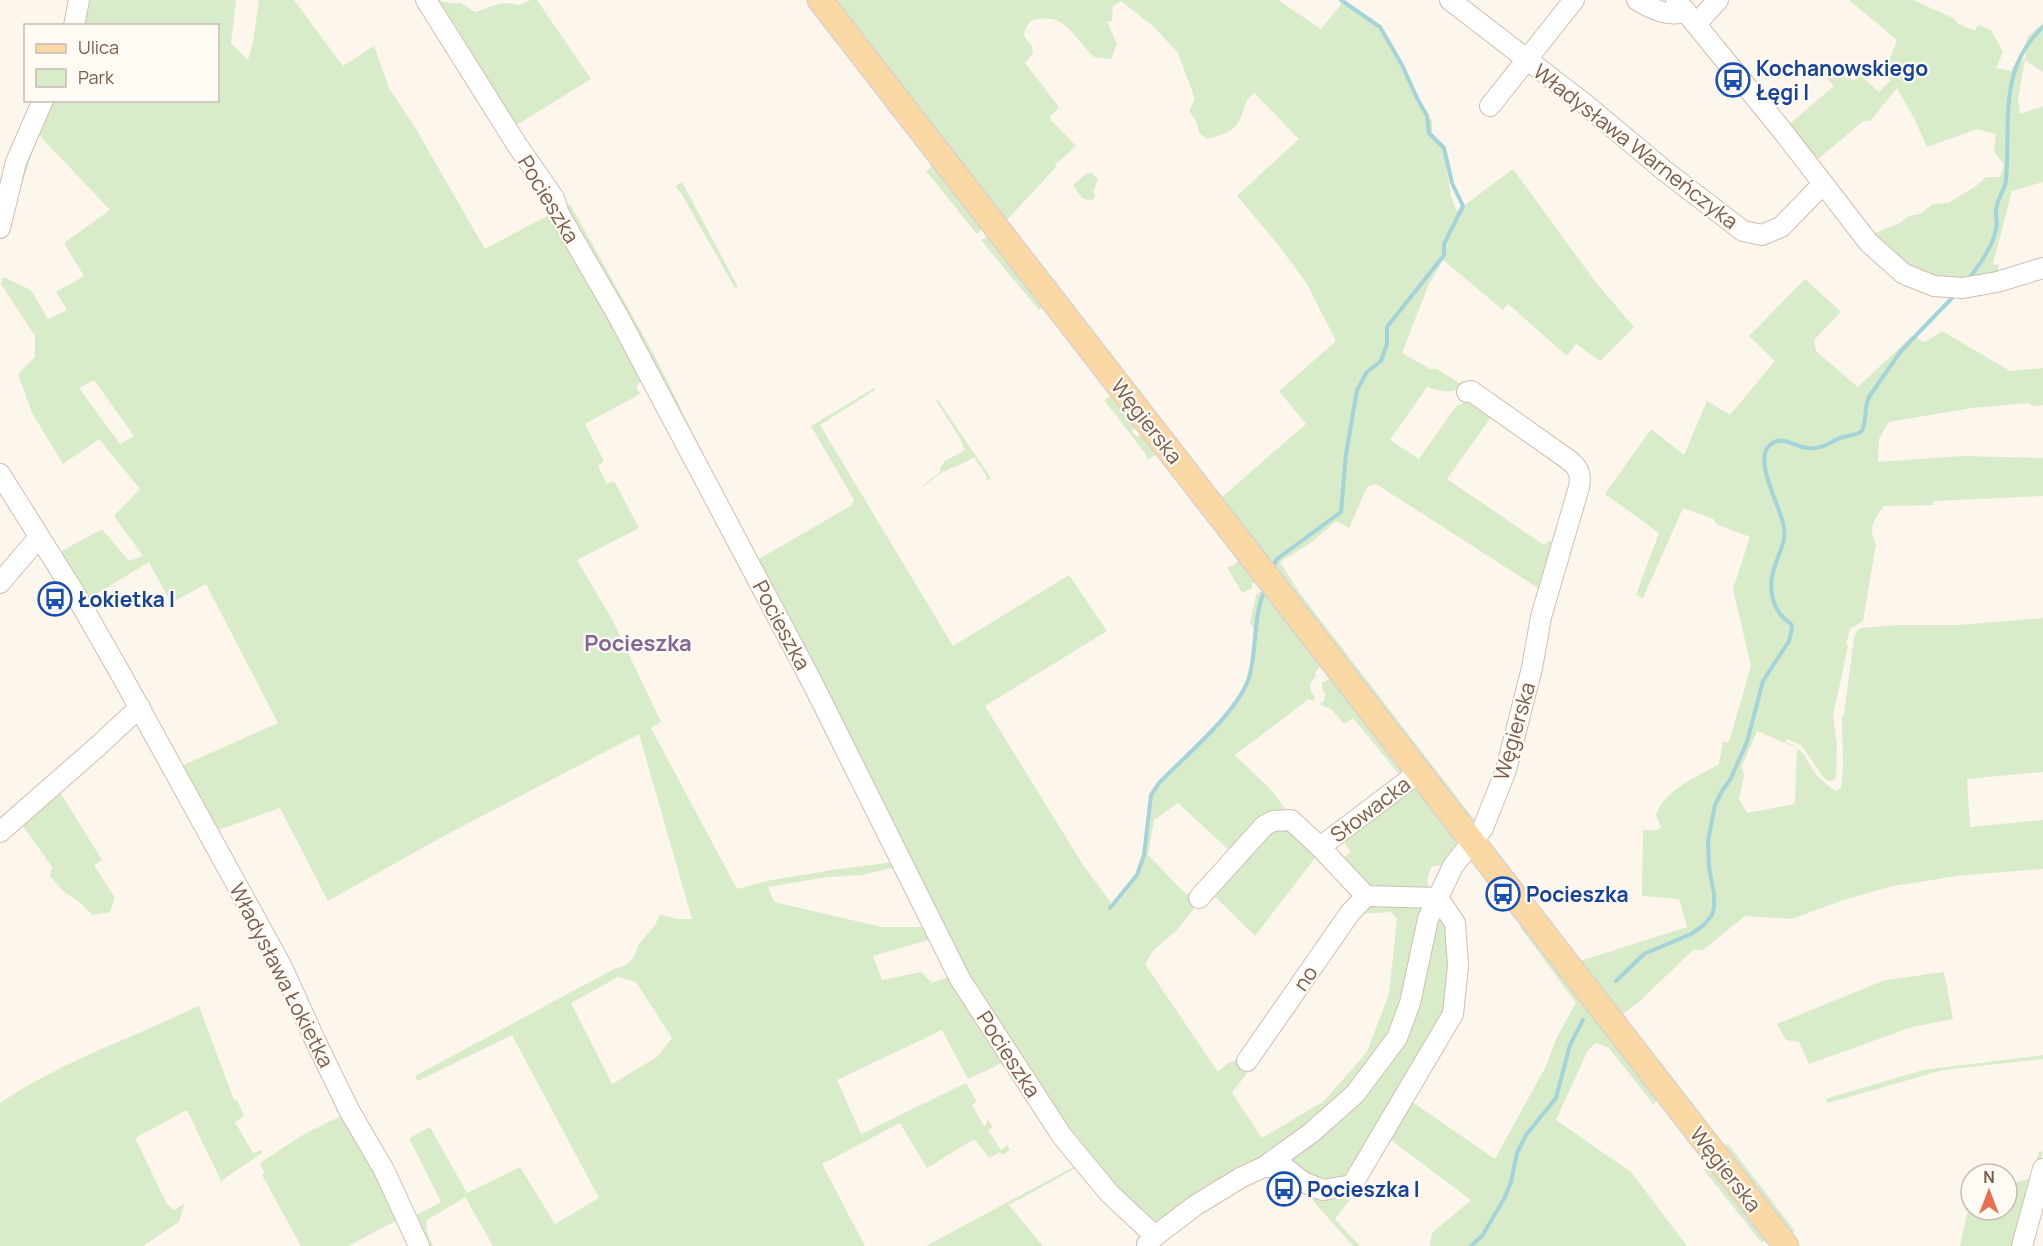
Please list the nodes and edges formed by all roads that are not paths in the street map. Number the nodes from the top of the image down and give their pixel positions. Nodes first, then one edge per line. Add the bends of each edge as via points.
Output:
1 (79, 0) edge
2 (426, 0) edge
3 (820, 0) edge
4 (1450, 0) edge
5 (1574, 0) edge
6 (1637, 0) edge
7 (1718, 0) edge
8 (1686, 12) edge
9 (74, 24) edge
10 (1527, 60) junction
11 (43, 102) edge
12 (1491, 106) dead end
13 (1822, 185) junction
14 (0, 228) edge
15 (2043, 268) edge
16 (1467, 392) dead end
17 (0, 474) edge
18 (39, 537) junction
19 (0, 582) edge
20 (140, 707) junction
21 (1418, 773) junction
22 (0, 832) edge
23 (1472, 843) junction
24 (1320, 847) junction
25 (1366, 896) junction
26 (1199, 898) dead end
27 (1438, 898) junction
28 (1246, 1061) dead end
29 (1264, 1167) junction
30 (2043, 1169) edge
31 (1150, 1241) edge
32 (1784, 1243) edge
33 (419, 1246) edge
34 (2022, 1246) edge

1 - 9 street
2 - 31 street, Pocieszka via 554,198 559,214 617,314 813,684 960,979 1062,1136
3 - 21 main road, Węgierska
4 - 10 street, Władysława Warneńczyka
5 - 10 street
6 - 8 street via 1669,14
7 - 8 street
8 - 13 street
10 - 12 street
10 - 13 street, Władysława Warneńczyka via 1743,231 1762,235 1781,227
11 - 14 street via 16,162
13 - 15 street via 1869,243 1904,274 1934,286 1963,288
16 - 23 street, Węgierska via 1566,458 1580,474 1541,617 1506,770 1483,828
17 - 18 street, Władysława Łokietka
18 - 19 street
18 - 20 street, Władysława Łokietka
20 - 22 street
20 - 33 street, Władysława Łokietka via 282,967
21 - 23 main road, Węgierska
21 - 24 street, Słowacka
23 - 27 street via 1453,866
23 - 32 main road, Węgierska
24 - 25 street, Słowacka
24 - 26 street via 1291,820 1273,821 1264,826
25 - 27 street
25 - 28 street, no
27 - 29 street via 1428,919 1410,1003 1397,1038 1355,1094
27 - 29 street via 1455,923 1458,966 1453,1014 1352,1185 1323,1190 1303,1182 1284,1167
29 - 31 street via 1196,1206
30 - 34 street

